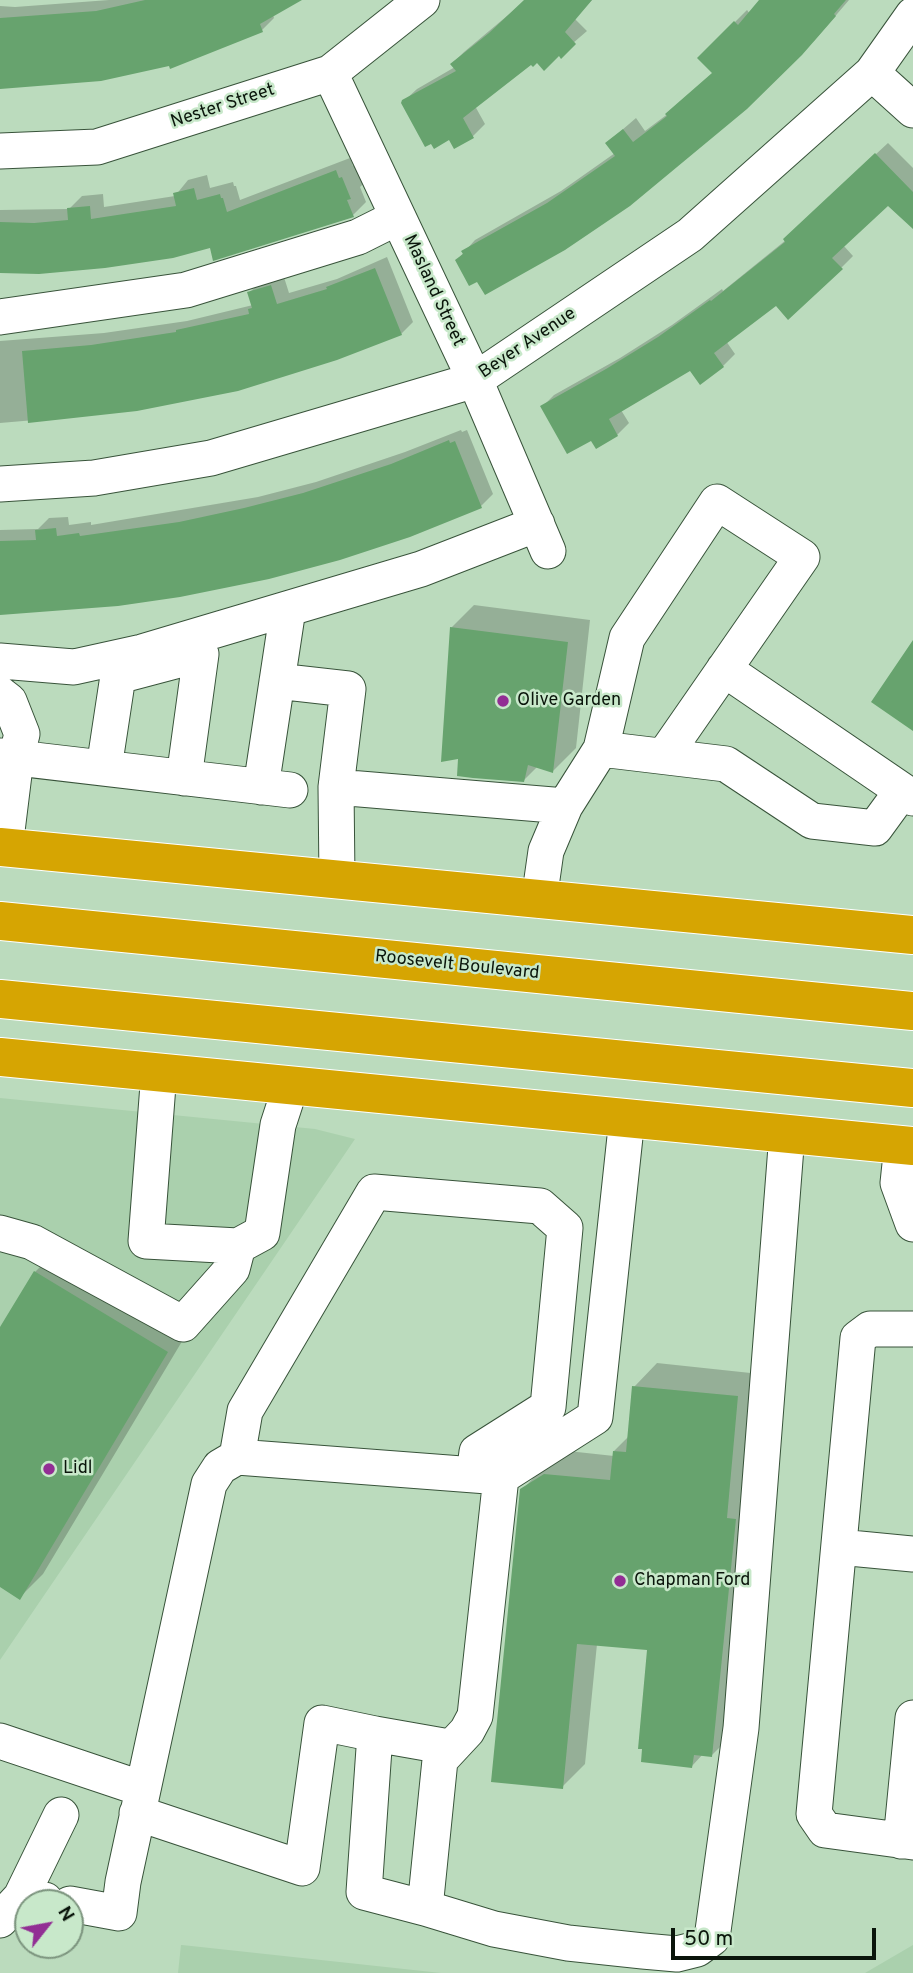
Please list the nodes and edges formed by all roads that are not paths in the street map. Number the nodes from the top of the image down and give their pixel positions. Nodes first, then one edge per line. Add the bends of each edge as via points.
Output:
1 (422, 0) edge
2 (913, 15) edge
3 (330, 73) junction
4 (872, 73) junction
5 (913, 110) edge
6 (0, 150) edge
7 (398, 217) junction
8 (0, 317) edge
9 (475, 380) junction
10 (0, 484) edge
11 (288, 609) junction
12 (0, 661) edge
13 (724, 668) junction
14 (277, 681) junction
15 (0, 694) edge
16 (601, 749) junction
17 (664, 756) junction
18 (8, 757) edge
19 (104, 768) junction
20 (184, 778) junction
21 (336, 787) junction
22 (908, 795) edge
23 (565, 806) junction
24 (3, 847) edge
25 (337, 880) junction
26 (539, 900) junction
27 (0, 921) edge
28 (910, 930) edge
29 (0, 999) edge
30 (913, 1011) edge
31 (0, 1057) edge
32 (159, 1072) junction
33 (291, 1085) junction
34 (913, 1088) edge
35 (627, 1118) junction
36 (787, 1134) junction
37 (909, 1139) edge
38 (913, 1224) edge
39 (0, 1233) edge
40 (238, 1246) junction
41 (913, 1329) edge
42 (237, 1457) junction
43 (488, 1476) junction
44 (839, 1547) junction
45 (913, 1553) edge
46 (913, 1718) edge
47 (375, 1734) junction
48 (0, 1741) edge
49 (449, 1747) junction
50 (140, 1801) junction
51 (61, 1815) dead end
52 (907, 1842) edge
53 (84, 1907) edge
54 (425, 1908) junction
55 (11, 1909) edge

1 - 3 street, Nester Street
2 - 4 street, Beyer Avenue
3 - 6 street, Nester Street via 97,148
3 - 7 street, Masland Street
4 - 5 street
4 - 9 street, Beyer Avenue via 690,235
7 - 8 street via 358,237 186,290
7 - 9 street, Masland Street
9 - 10 street, Beyer Avenue via 212,458 94,478
9 - 11 street, Masland Street via 542,538
11 - 12 street via 75,667
11 - 14 street
13 - 16 street via 802,557 718,502 626,638
13 - 17 street
13 - 22 street
14 - 20 street via 275,788
14 - 21 street via 348,690
15 - 18 street via 9,701 22,734
16 - 17 street
16 - 23 street
17 - 22 street via 726,764 812,821 875,828
18 - 19 street
18 - 24 street
19 - 20 street
19 - 20 street via 118,676 201,654
21 - 23 street
21 - 25 street
23 - 26 street via 546,851
24 - 25 highway
25 - 26 highway
26 - 28 highway
27 - 30 highway, Roosevelt Boulevard
29 - 34 highway
31 - 32 highway
32 - 33 highway
32 - 40 street via 146,1241
33 - 35 highway
33 - 40 street via 278,1125 262,1233
35 - 36 highway
35 - 43 street via 595,1417
36 - 37 highway
36 - 54 street via 740,1728 712,1938 677,1954 630,1950 494,1929
37 - 38 street via 898,1183
39 - 40 street via 32,1242 183,1324 232,1269
41 - 44 street via 870,1329 858,1338
42 - 43 street
42 - 43 street via 245,1411 374,1192 540,1206 565,1228 548,1407 477,1452
42 - 50 street via 220,1467 209,1484
43 - 49 street via 475,1716 467,1731
44 - 45 street
44 - 52 street via 814,1814 825,1830
46 - 52 street
47 - 49 street
47 - 50 street via 322,1723 302,1867
47 - 54 street via 364,1892
48 - 50 street
49 - 54 street via 440,1760
50 - 53 street via 118,1913
51 - 55 street

